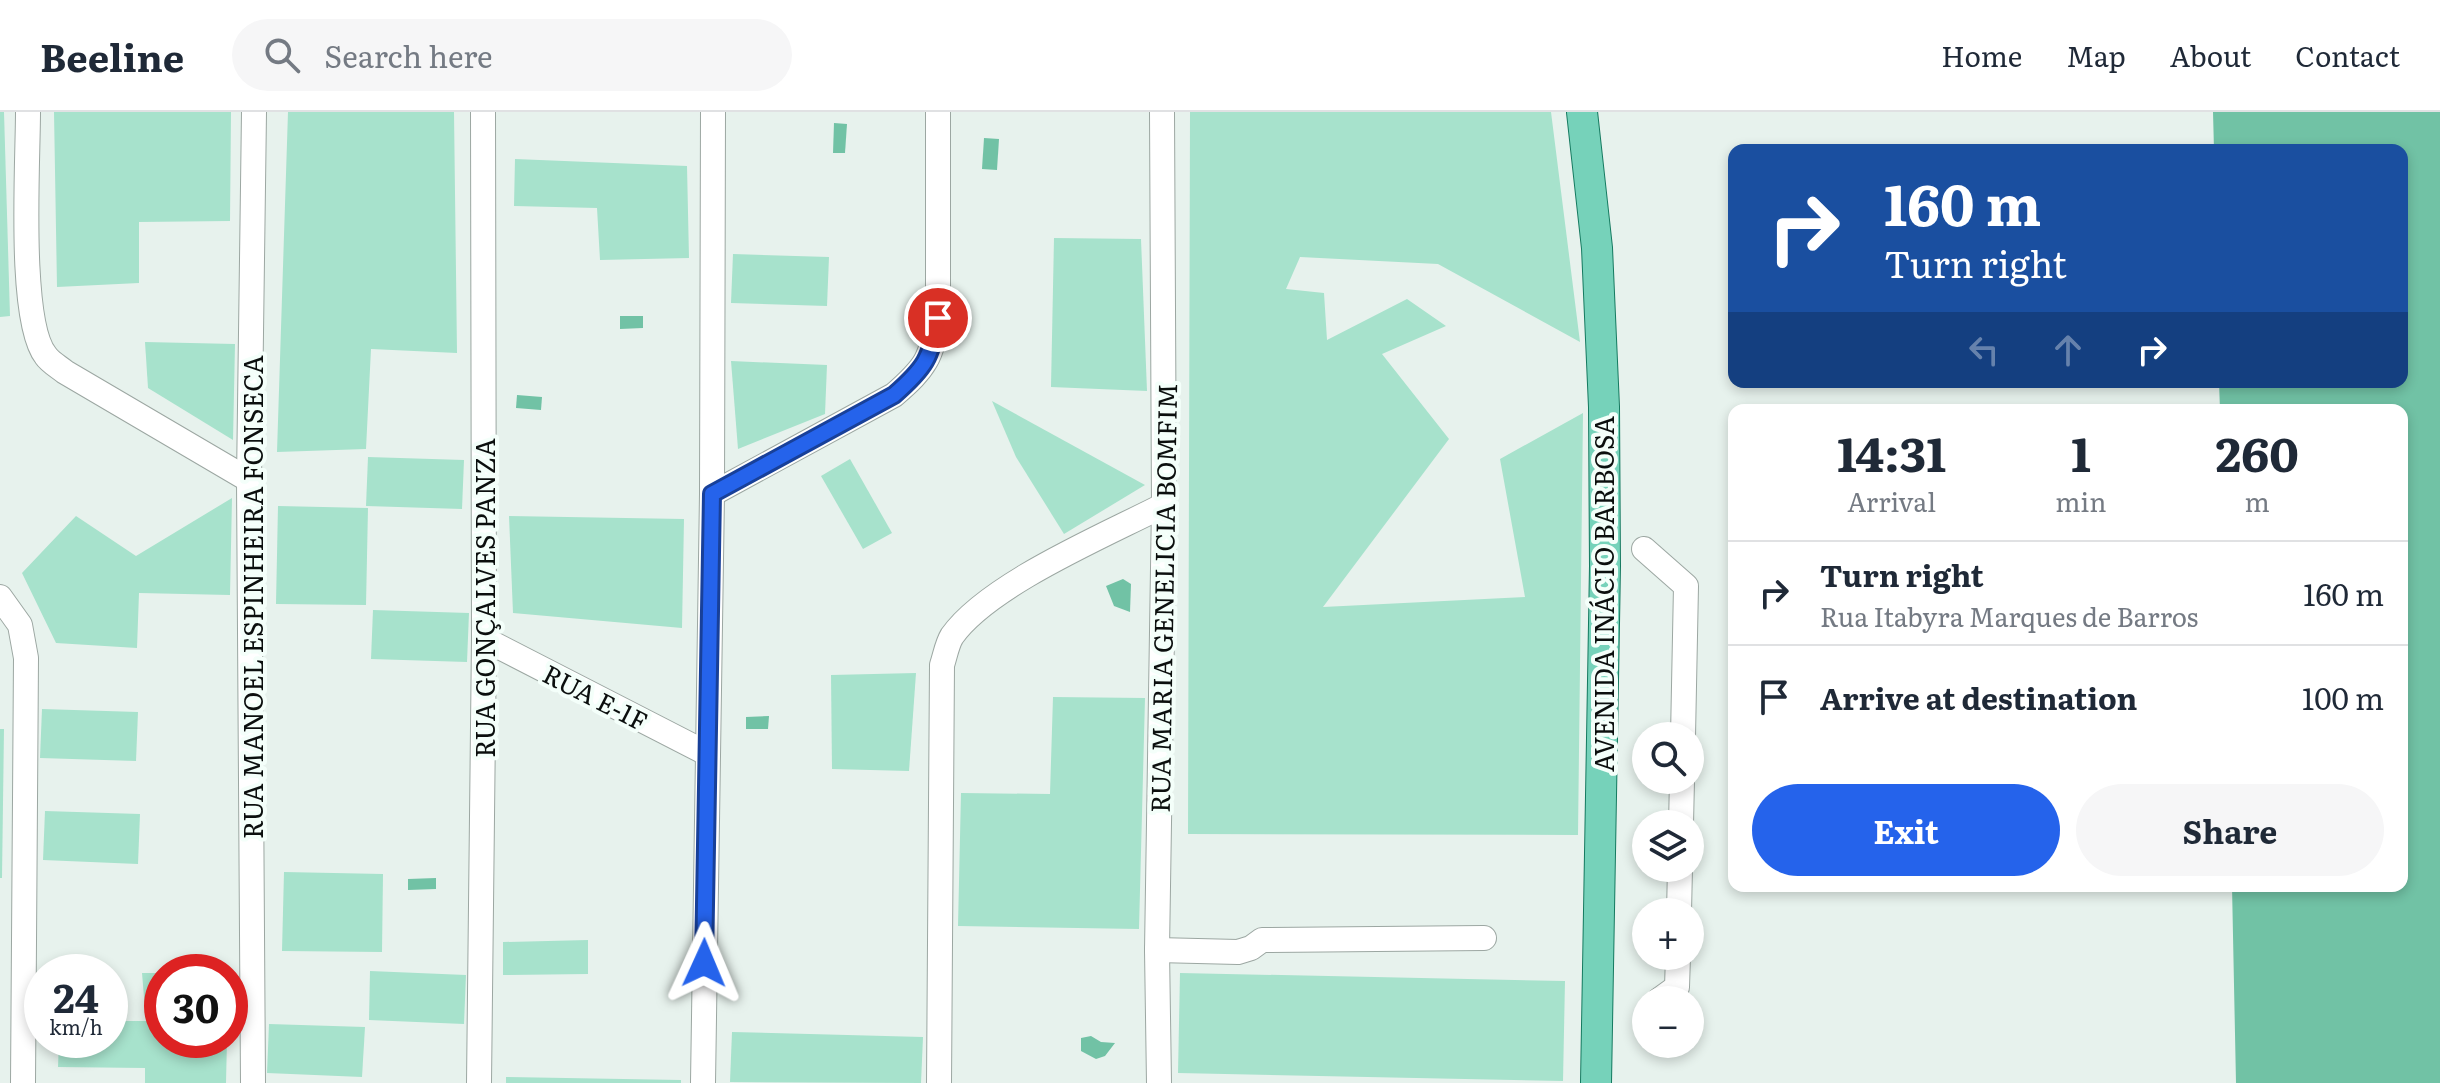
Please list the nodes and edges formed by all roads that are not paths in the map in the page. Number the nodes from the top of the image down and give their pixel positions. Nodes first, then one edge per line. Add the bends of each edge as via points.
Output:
1 (28, 112) edge
2 (254, 112) edge
3 (483, 112) edge
4 (713, 112) edge
5 (938, 112) edge
6 (1162, 112) edge
7 (1582, 112) edge
8 (249, 480) junction
9 (712, 494) junction
10 (1164, 505) junction
11 (1644, 549) dead end
12 (0, 597) edge
13 (484, 639) junction
14 (1683, 722) edge
15 (708, 754) junction
16 (1484, 938) dead end
17 (1157, 950) junction
18 (1598, 1081) edge
19 (23, 1083) edge
20 (253, 1083) edge
21 (479, 1083) edge
22 (703, 1083) edge
23 (939, 1083) edge
24 (1159, 1083) edge

1 - 8 street via 28,288 33,329 45,356
2 - 8 street, RUA MANOEL ESPINHEIRA FONSECA
3 - 13 street, RUA GONÇALVES PANZA
4 - 9 street
5 - 9 street via 938,318 932,351 916,376 894,395
6 - 10 street, RUA MARIA GENELICIA BOMFIM
7 - 18 main road, AVENIDA INÁCIO BARBOSA via 1597,248 1604,407
8 - 20 street, RUA MANOEL ESPINHEIRA FONSECA
9 - 15 street
10 - 17 street, RUA MARIA GENELICIA BOMFIM
10 - 23 street via 1029,576 978,609 951,638 942,665
11 - 14 street via 1686,586
12 - 19 street via 20,625 26,658
13 - 15 street, RUA E-1F
13 - 21 street, RUA GONÇALVES PANZA
15 - 22 street
16 - 17 street via 1262,940 1238,952
17 - 24 street, RUA MARIA GENELICIA BOMFIM

